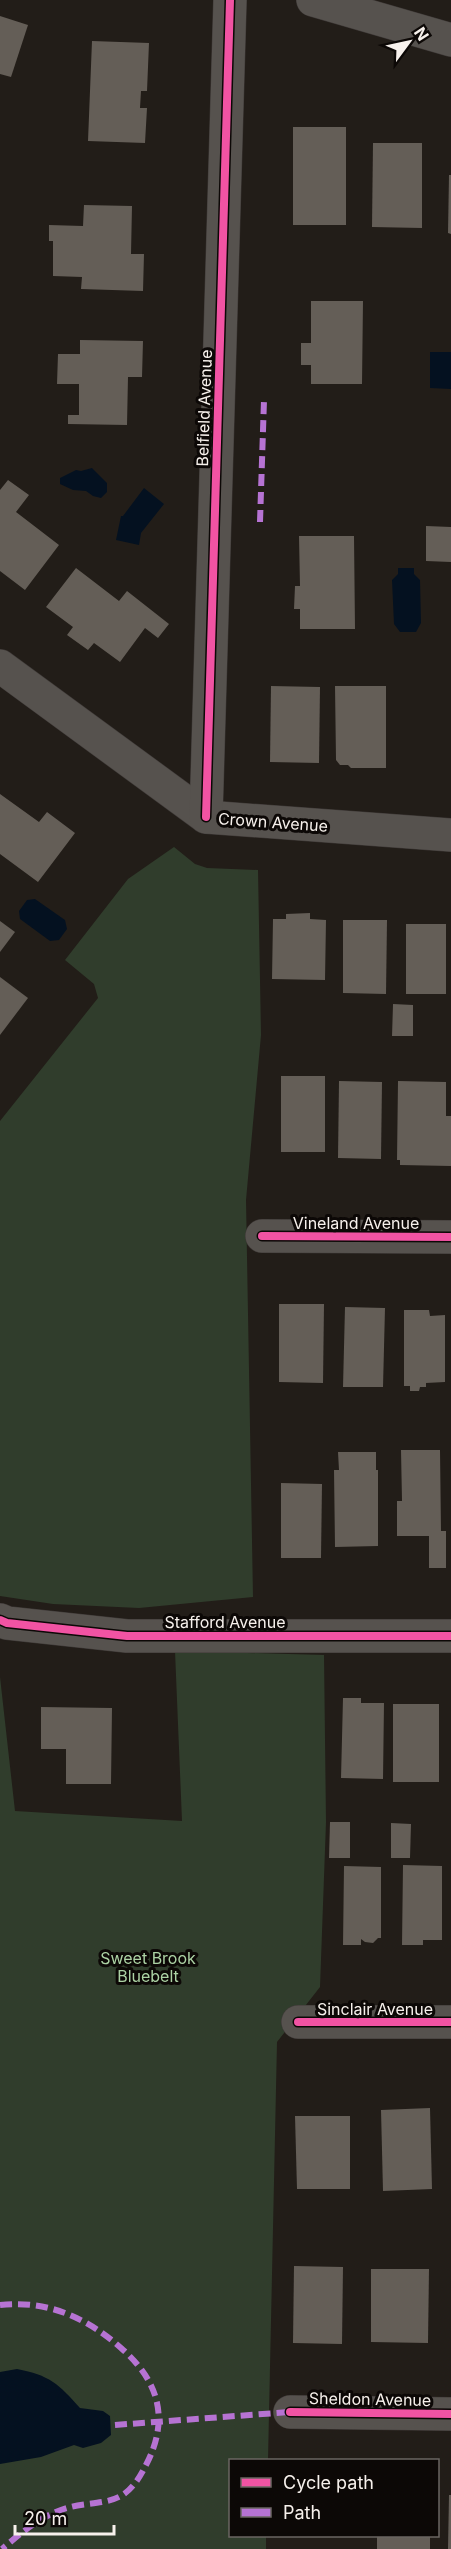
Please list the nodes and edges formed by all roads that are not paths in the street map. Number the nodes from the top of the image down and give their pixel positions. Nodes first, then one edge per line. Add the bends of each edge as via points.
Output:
1 (230, 0) edge
2 (313, 0) edge
3 (451, 40) edge
4 (0, 666) edge
5 (206, 817) junction
6 (451, 835) edge
7 (262, 1236) dead end
8 (451, 1237) edge
9 (0, 1620) edge
10 (451, 1636) edge
11 (298, 2022) dead end
12 (451, 2022) edge
13 (290, 2412) dead end
14 (451, 2414) edge

1 - 5 street, Belfield Avenue
2 - 3 street
4 - 5 street, Crown Avenue
5 - 6 street, Crown Avenue
7 - 8 street, Vineland Avenue
9 - 10 street, Stafford Avenue via 127,1636
11 - 12 street, Sinclair Avenue
13 - 14 street, Sheldon Avenue

